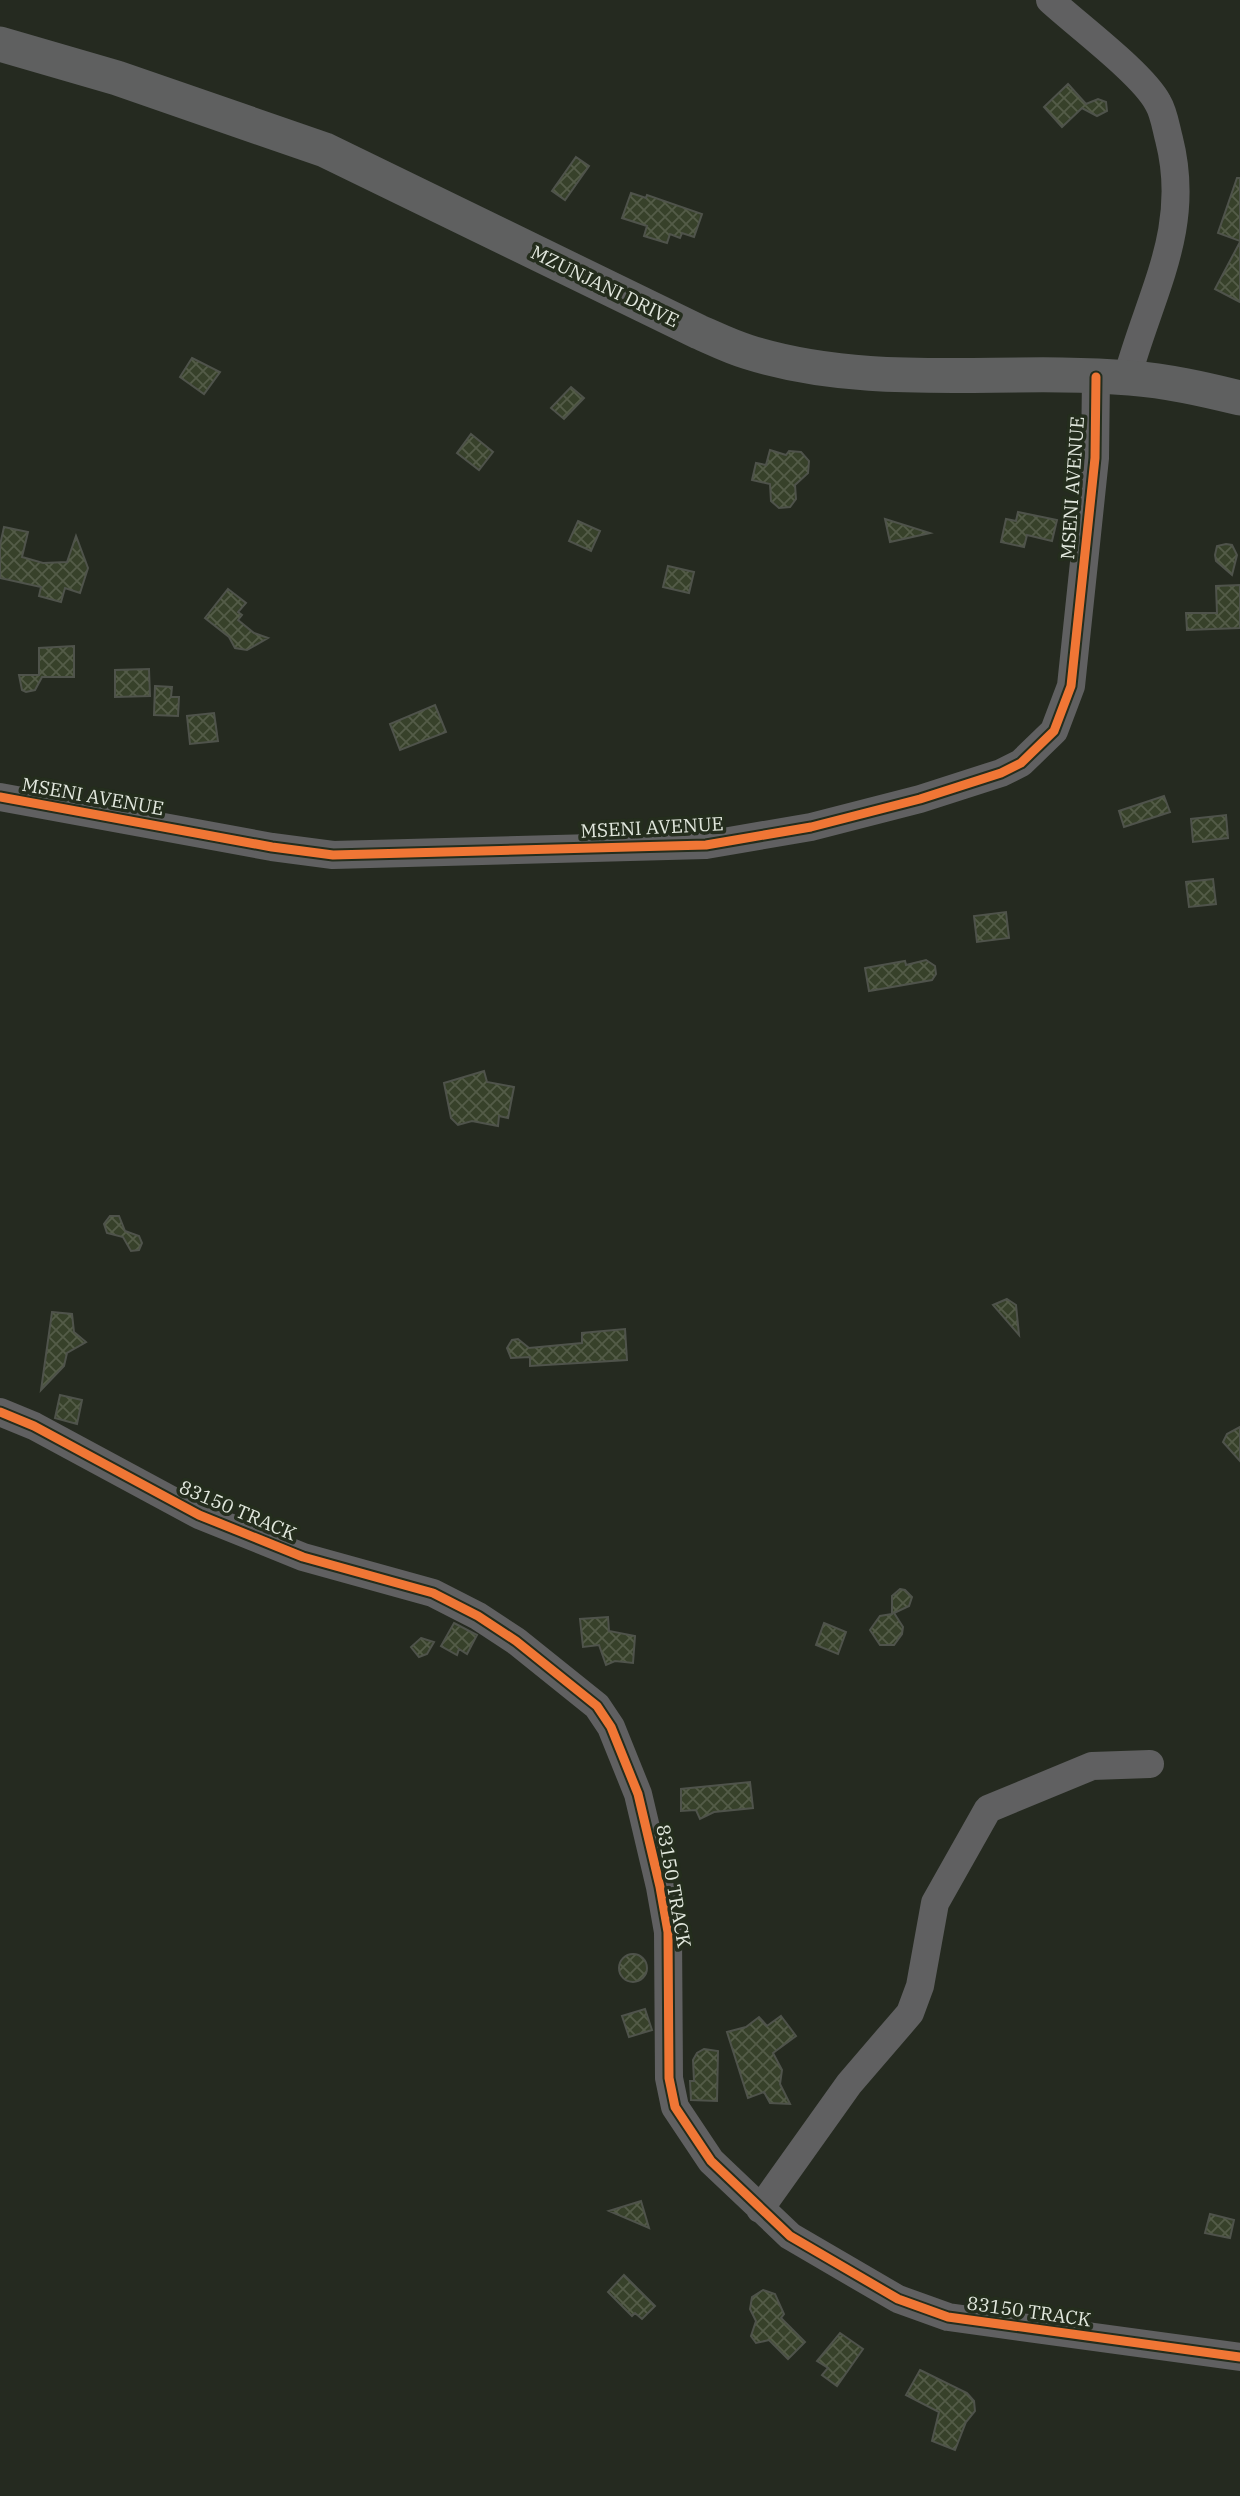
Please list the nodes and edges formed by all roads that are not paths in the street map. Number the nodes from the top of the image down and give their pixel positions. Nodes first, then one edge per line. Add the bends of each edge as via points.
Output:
1 (1049, 0) edge
2 (0, 44) edge
3 (1112, 377) junction
4 (1240, 398) edge
5 (0, 797) edge
6 (0, 1412) edge
7 (1150, 1764) dead end
8 (760, 2209) junction
9 (1240, 2357) edge

1 - 3 street, MSENI AVENUE via 1132,72 1158,103 1175,163 1177,208 1172,241 1140,327
2 - 3 main road, MZUNJANI DRIVE via 154,90 325,150 687,327 748,352 852,371
3 - 4 main road, MZUNJANI DRIVE via 1185,384
3 - 5 street, MSENI AVENUE via 1095,458 1071,686 1054,731 1021,763 1001,774 811,827 706,845 333,855
6 - 8 street, 83150 TRACK via 200,1514 303,1557 433,1593 516,1641 597,1706 634,1782 660,1887 668,1932 669,2078 675,2107 711,2161
7 - 8 street via 1092,1766 988,1809 935,1903 920,1986 910,2013 849,2084
8 - 9 street, 83150 TRACK via 790,2236 845,2269 898,2299 948,2318

